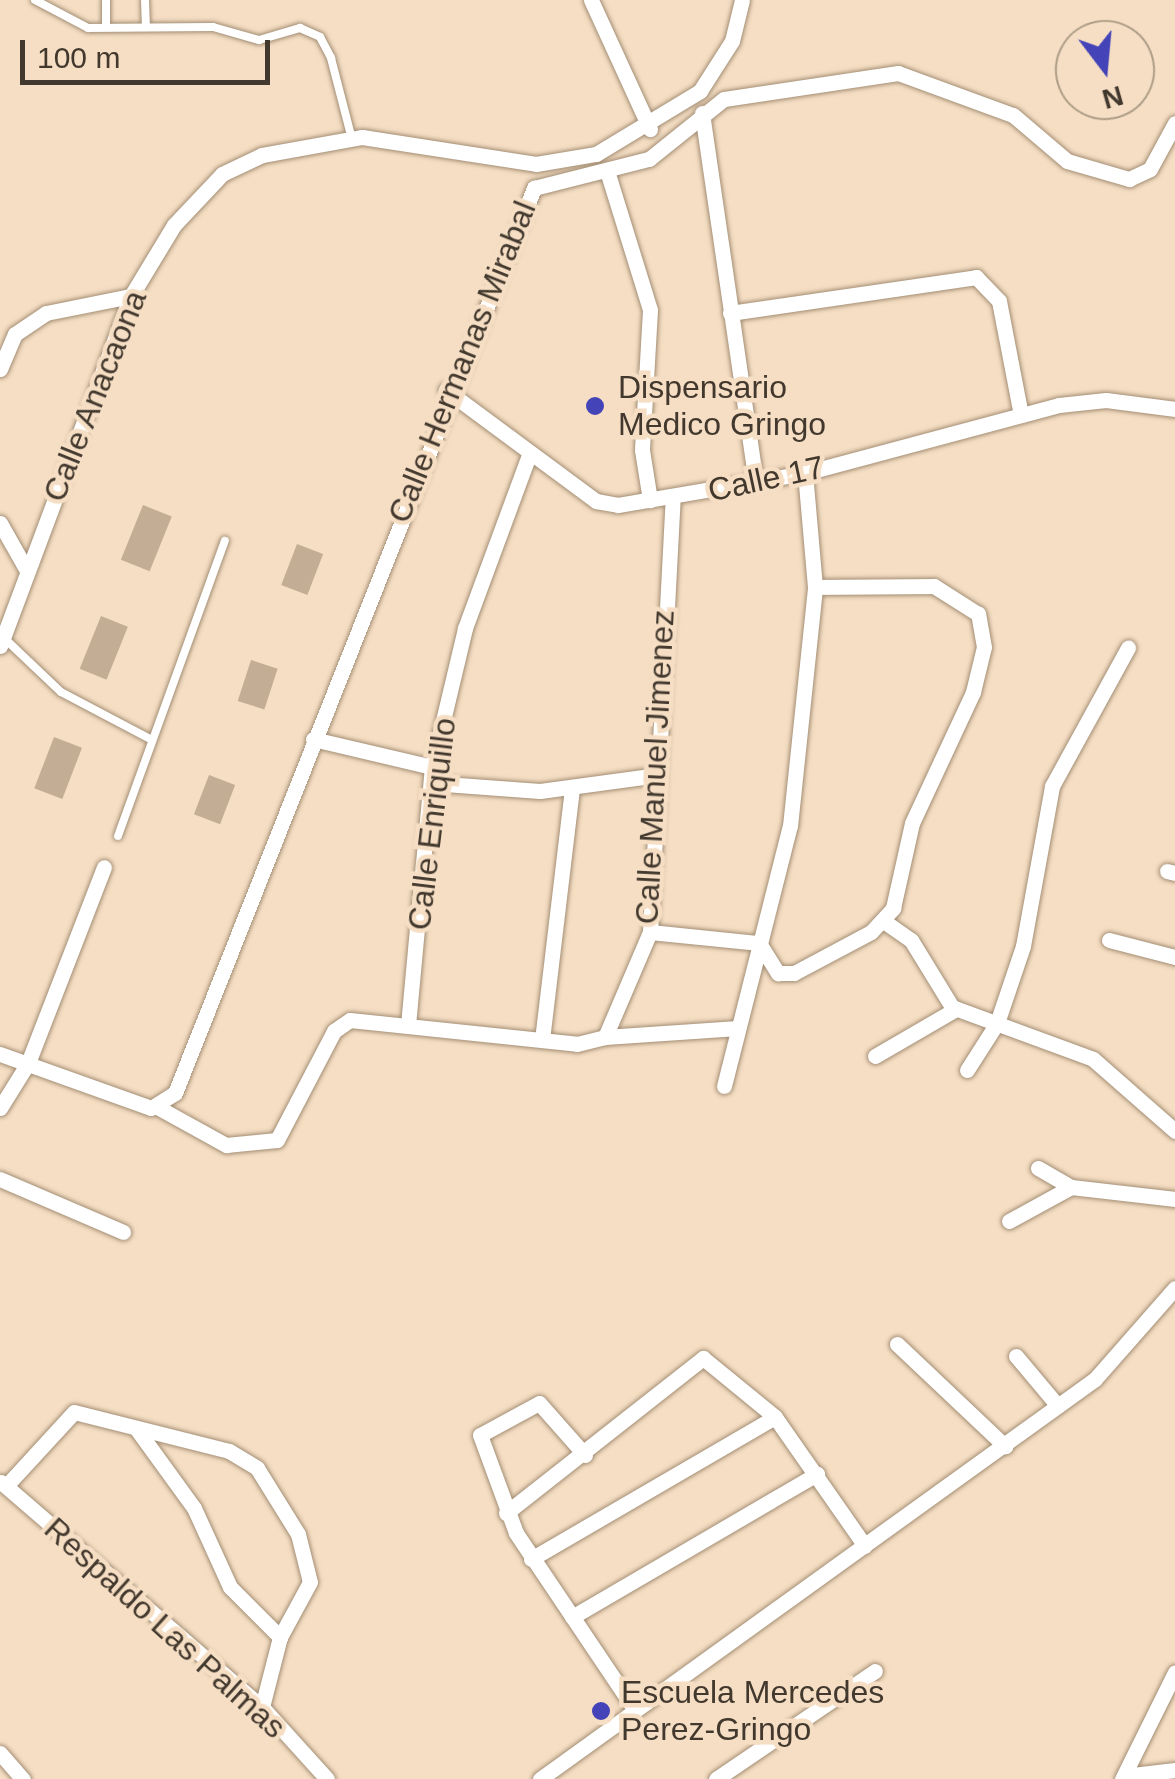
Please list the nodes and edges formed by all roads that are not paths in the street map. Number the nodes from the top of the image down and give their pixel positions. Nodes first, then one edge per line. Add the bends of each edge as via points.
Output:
1 (35, 0) edge
2 (106, 0) edge
3 (145, 0) edge
4 (591, 0) edge
5 (742, 0) edge
6 (146, 25) junction
7 (106, 27) junction
8 (702, 113) junction
9 (1175, 123) edge
10 (650, 129) junction
11 (352, 138) junction
12 (608, 174) junction
13 (131, 296) junction
14 (730, 312) junction
15 (0, 369) edge
16 (446, 390) junction
17 (1175, 410) edge
18 (1021, 415) junction
19 (529, 455) junction
20 (805, 472) junction
21 (756, 483) junction
22 (673, 498) junction
23 (650, 500) junction
24 (0, 523) edge
25 (225, 540) dead end
26 (26, 570) junction
27 (815, 587) junction
28 (2, 641) edge
29 (1128, 648) dead end
30 (313, 739) junction
31 (152, 740) junction
32 (432, 775) junction
33 (658, 776) junction
34 (572, 788) junction
35 (118, 836) dead end
36 (104, 868) dead end
37 (885, 922) junction
38 (650, 932) junction
39 (1108, 940) dead end
40 (758, 943) junction
41 (1175, 956) edge
42 (956, 1009) junction
43 (997, 1023) junction
44 (408, 1025) junction
45 (738, 1028) junction
46 (605, 1037) junction
47 (542, 1040) junction
48 (0, 1054) edge
49 (875, 1056) dead end
50 (28, 1063) junction
51 (966, 1070) dead end
52 (724, 1086) dead end
53 (163, 1105) junction
54 (0, 1108) edge
55 (1175, 1130) edge
56 (1038, 1168) dead end
57 (0, 1179) edge
58 (1071, 1187) junction
59 (1175, 1199) edge
60 (1009, 1221) dead end
61 (122, 1232) dead end
62 (1175, 1288) edge
63 (897, 1344) dead end
64 (1016, 1356) dead end
65 (1058, 1406) junction
66 (774, 1418) junction
67 (136, 1428) junction
68 (1005, 1446) junction
69 (585, 1455) junction
70 (817, 1474) junction
71 (3, 1484) edge
72 (506, 1513) junction
73 (864, 1546) junction
74 (531, 1558) junction
75 (572, 1617) junction
76 (280, 1637) junction
77 (875, 1671) dead end
78 (1175, 1672) edge
79 (262, 1706) junction
80 (635, 1710) junction
81 (0, 1754) edge
82 (1175, 1770) edge
83 (1123, 1778) edge
84 (23, 1779) edge
85 (326, 1779) edge
86 (540, 1779) edge
87 (716, 1779) edge

1 - 7 lane via 52,15
2 - 7 lane
3 - 6 lane
4 - 10 street
5 - 10 street, Calle Anacaona via 719,66
6 - 7 lane
6 - 11 lane via 213,27 259,40 300,28 320,37
8 - 9 street, Calle Hermanas Mirabal via 724,99 910,74 1013,116 1067,162 1128,179 1150,169
8 - 12 street, Calle Hermanas Mirabal via 649,158
8 - 14 street
10 - 11 street, Calle Anacaona via 596,154 536,164
11 - 13 street, Calle Anacaona via 262,155 222,174 174,224
12 - 16 street, Calle Hermanas Mirabal via 547,182 525,198
12 - 23 street via 650,310 642,450
13 - 15 street via 46,313 14,334
13 - 26 street, Calle Anacaona
14 - 18 street via 976,277 999,301
14 - 21 street
16 - 19 street, Calle 17
16 - 30 street, Calle Hermanas Mirabal
17 - 18 street, Calle 17 via 1106,400
18 - 20 street, Calle 17
19 - 23 street, Calle 17 via 596,501
19 - 32 street, Calle Enriquillo via 465,628
20 - 21 street, Calle 17
20 - 27 street
21 - 22 street, Calle 17
22 - 23 street, Calle 17
22 - 33 street, Calle Manuel Jimenez
24 - 26 street
25 - 31 lane
26 - 28 street, Calle Anacaona
27 - 37 street via 934,586 978,614 984,647 973,692 912,823
27 - 40 street via 790,826
28 - 31 lane via 62,692
29 - 43 street via 1052,786 1023,946
30 - 32 street
30 - 53 street, Calle Hermanas Mirabal
31 - 35 lane
32 - 34 street
32 - 44 street, Calle Enriquillo
33 - 34 street
33 - 38 street, Calle Manuel Jimenez
34 - 47 street
36 - 50 street
37 - 40 street via 794,973 778,974
37 - 42 street via 910,939
38 - 40 street
38 - 46 street, Calle Manuel Jimenez
39 - 41 street
40 - 45 street
42 - 43 street
42 - 49 street
43 - 51 street
43 - 55 street via 1092,1059
44 - 47 street
44 - 53 street via 340,1022 289,1127 256,1148 226,1146
45 - 46 street
45 - 52 street
46 - 47 street
48 - 50 street
50 - 53 street
50 - 54 street
56 - 58 street
57 - 61 street
58 - 59 street
58 - 60 street
62 - 65 street via 1136,1341
63 - 68 street
64 - 65 street
65 - 68 street
66 - 69 street via 706,1358
66 - 70 street
66 - 74 street
67 - 71 street via 69,1413
67 - 76 street via 194,1508 230,1587
67 - 76 street via 230,1451 264,1478 298,1534 310,1582
68 - 73 street
69 - 72 street
69 - 72 street via 539,1404 480,1435
70 - 73 street
70 - 75 street
71 - 79 street, Respaldo Las Palmas
72 - 74 street
73 - 80 street
74 - 75 street
75 - 80 street
76 - 79 street
77 - 87 street
78 - 83 street
79 - 85 street, Respaldo Las Palmas
80 - 86 street
81 - 84 street
82 - 83 street

